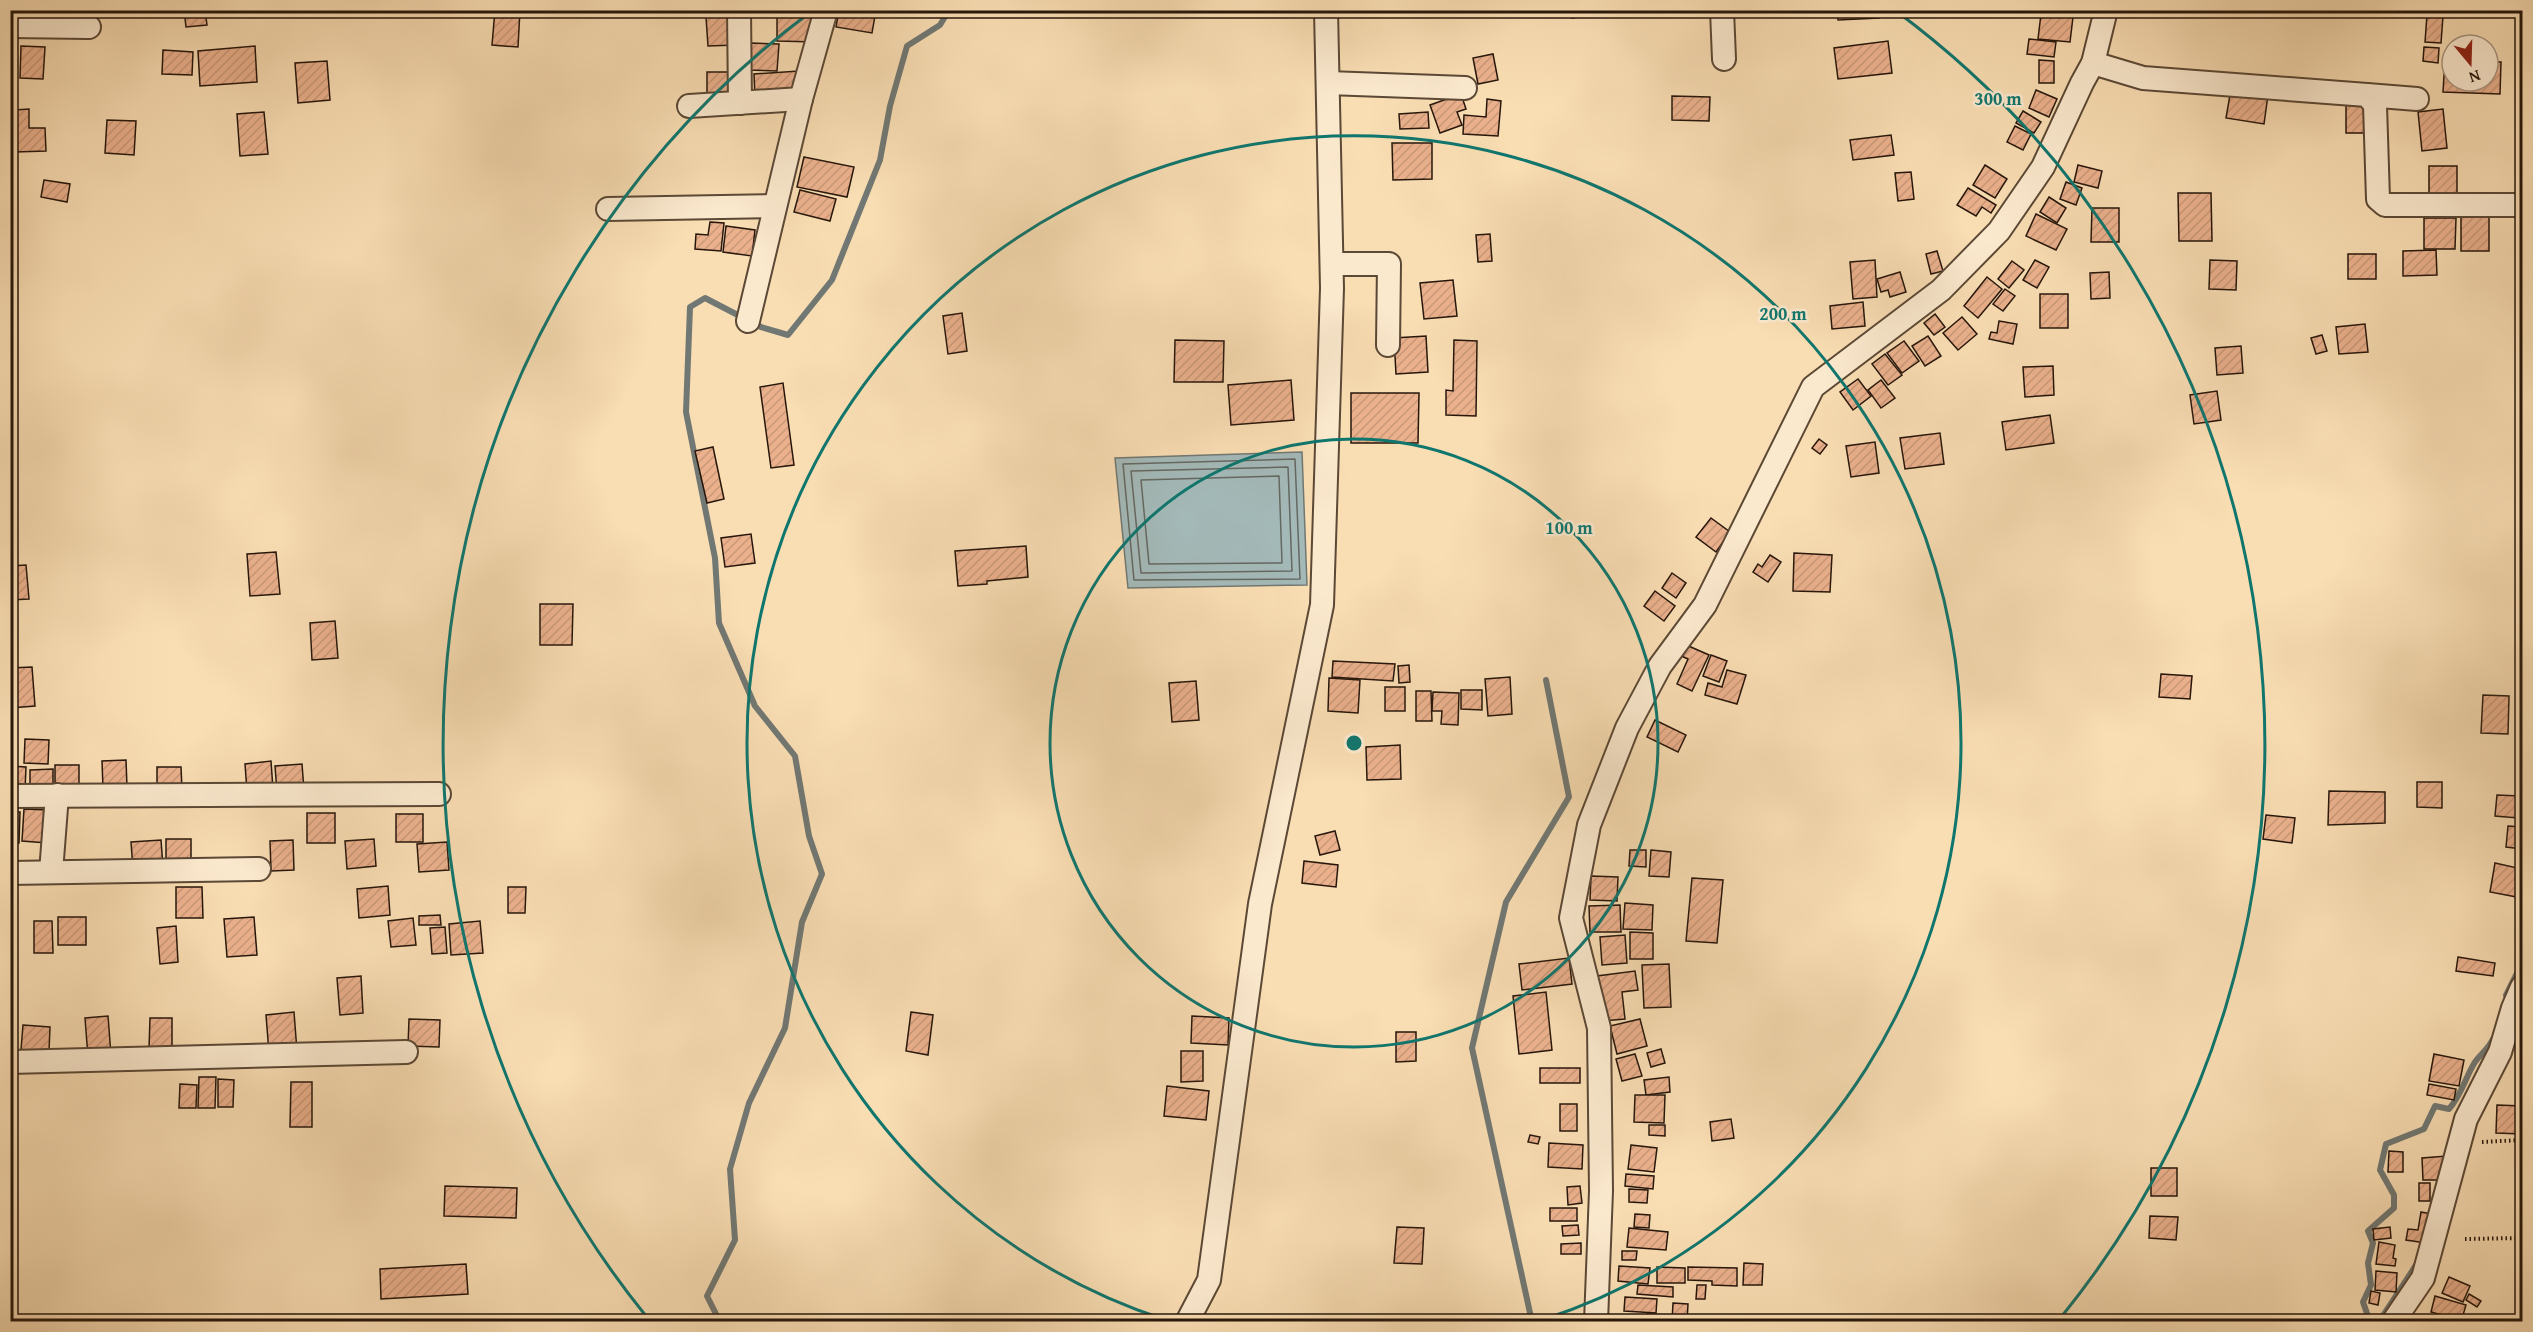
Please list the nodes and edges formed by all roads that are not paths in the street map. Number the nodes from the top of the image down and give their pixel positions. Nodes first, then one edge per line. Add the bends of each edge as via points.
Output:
1 (739, 10) edge
2 (826, 10) edge
3 (1326, 10) edge
4 (1722, 10) edge
5 (2106, 10) edge
6 (10, 26) edge
7 (89, 27) dead end
8 (1724, 59) dead end
9 (2093, 63) junction
10 (1328, 84) junction
11 (1465, 88) dead end
12 (2367, 95) junction
13 (801, 99) junction
14 (2417, 99) dead end
15 (740, 103) junction
16 (689, 106) dead end
17 (2523, 205) edge
18 (775, 206) junction
19 (608, 209) dead end
20 (1332, 264) junction
21 (748, 321) dead end
22 (1388, 345) dead end
23 (439, 794) dead end
24 (57, 795) junction
25 (10, 796) edge
26 (259, 868) dead end
27 (51, 872) junction
28 (10, 873) edge
29 (2523, 987) edge
30 (406, 1052) dead end
31 (10, 1062) edge
32 (1187, 1322) edge
33 (1596, 1322) edge
34 (2393, 1322) edge

1 - 15 street
2 - 13 street
3 - 10 street
4 - 8 street
5 - 9 street
6 - 7 street
9 - 12 street via 2144,78
9 - 33 street via 2043,167 1999,231 1941,290 1813,387 1705,605 1660,666 1627,728 1589,825 1571,918 1599,1028 1601,1191
10 - 11 street
10 - 20 street
12 - 14 street
12 - 17 street via 2375,105 2378,199 2385,205
13 - 15 street
13 - 18 street
15 - 16 street
18 - 19 street
18 - 21 street
20 - 22 street via 1389,264
20 - 32 street via 1336,420 1322,605 1260,904 1209,1280
23 - 24 street
24 - 25 street
24 - 27 street
26 - 27 street
27 - 28 street
29 - 34 street via 2500,1052 2466,1119 2423,1278
30 - 31 street

